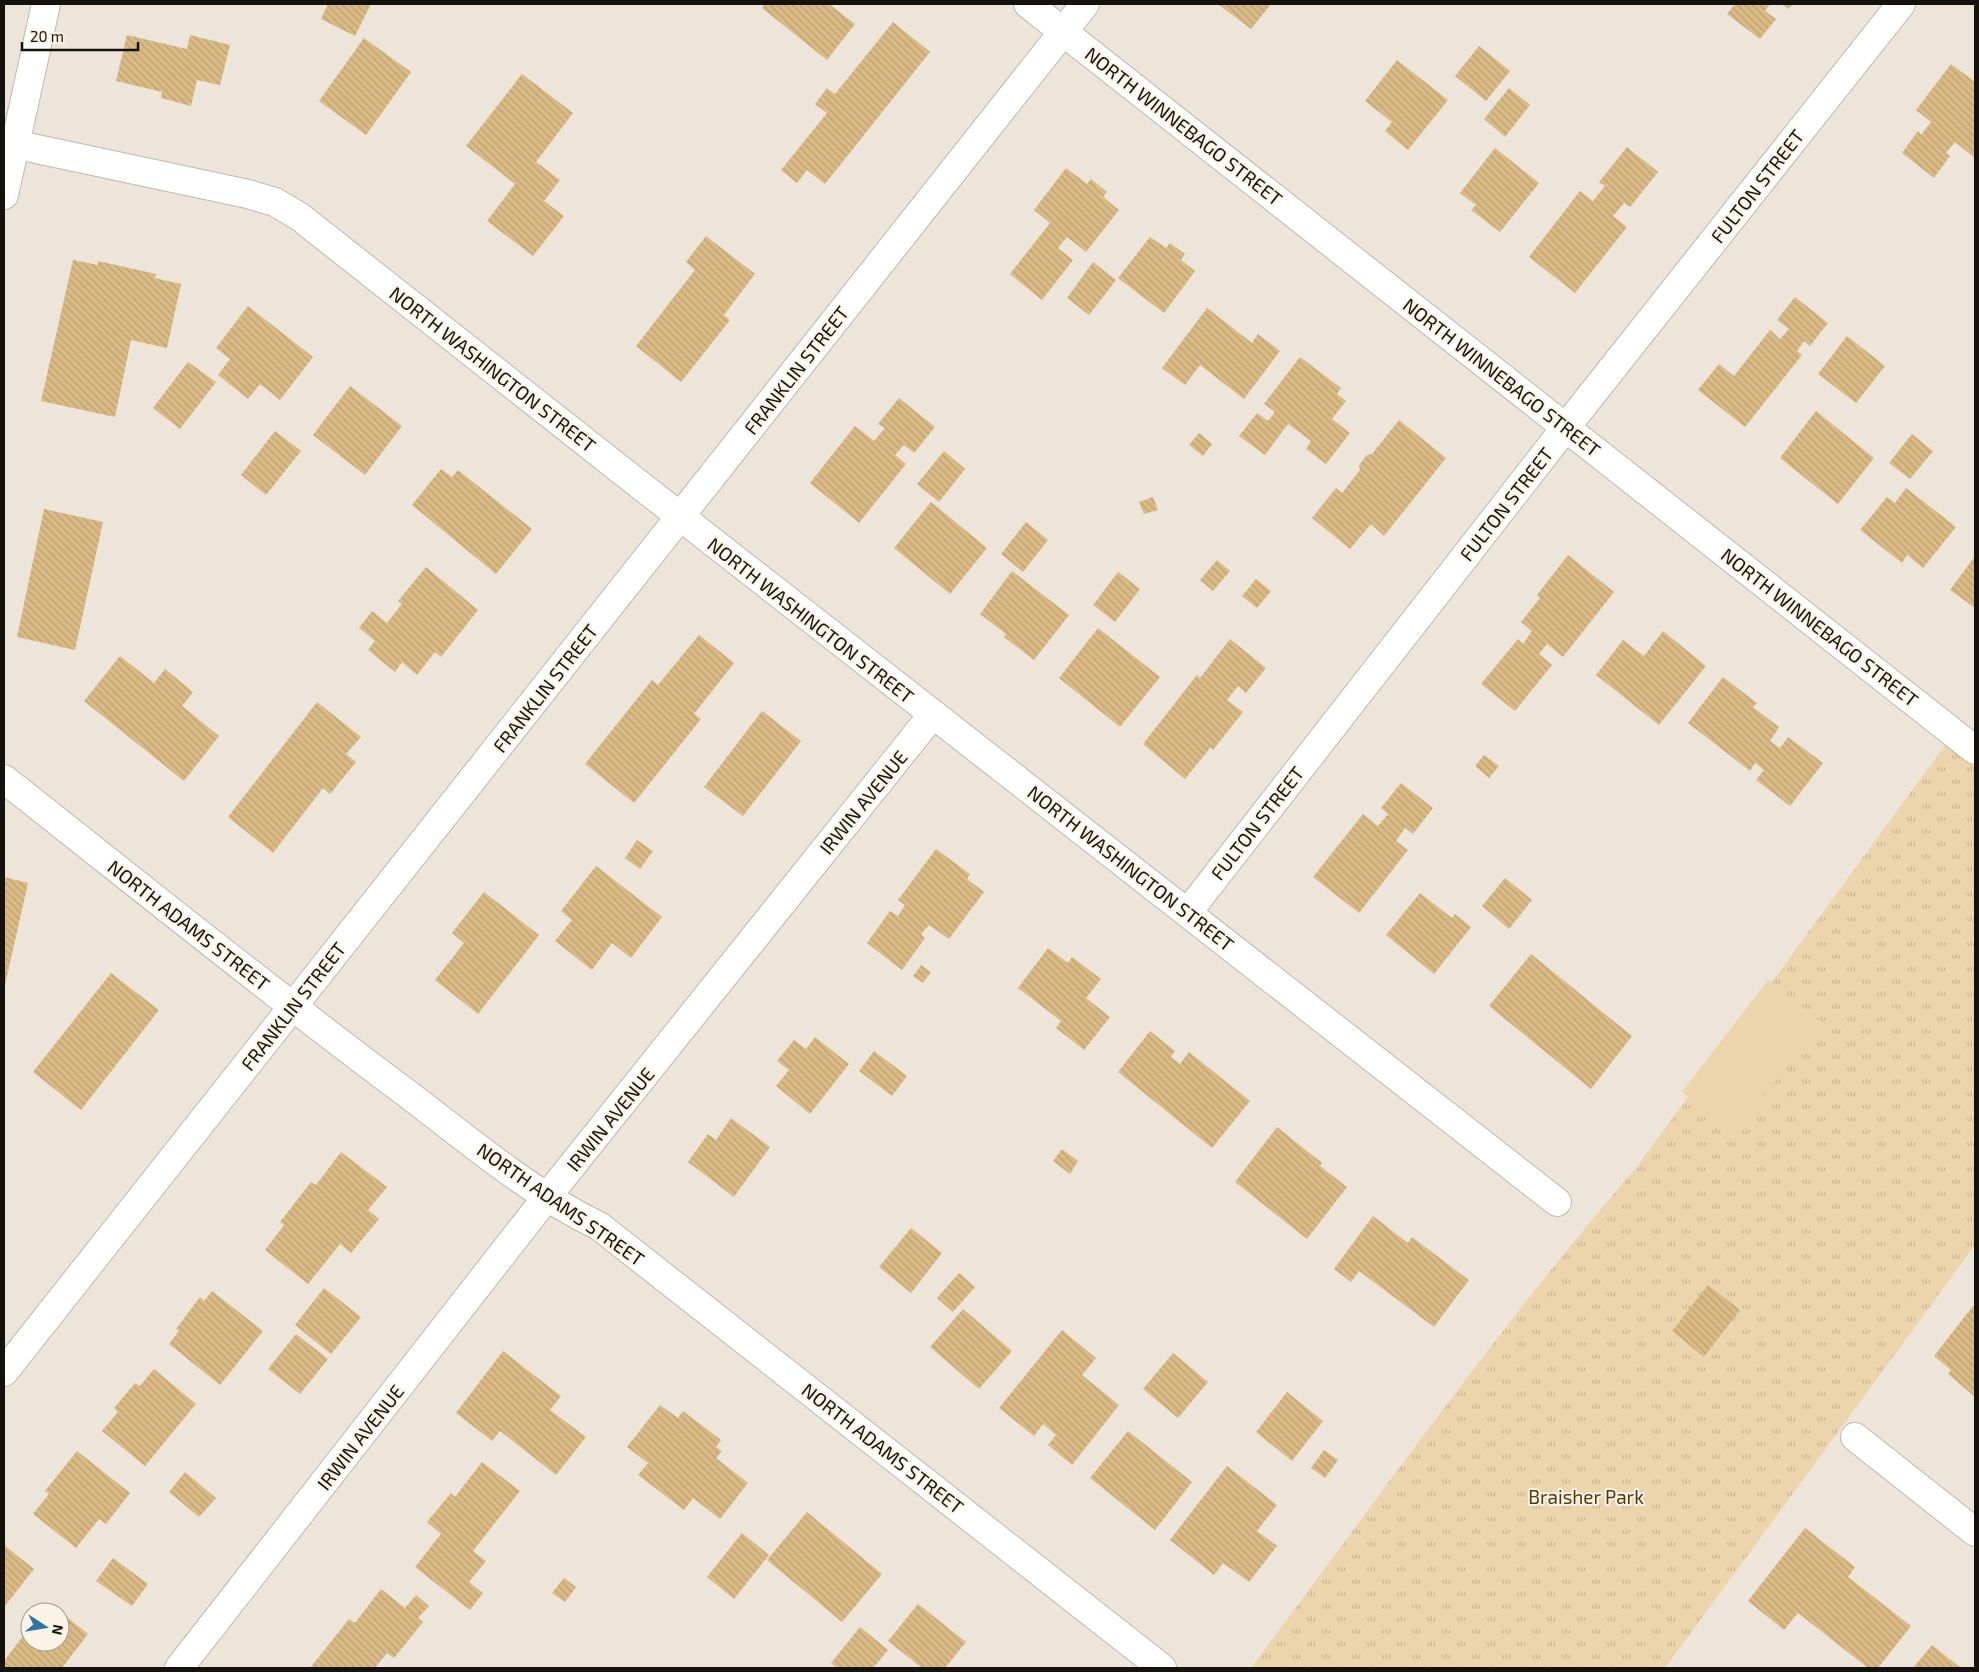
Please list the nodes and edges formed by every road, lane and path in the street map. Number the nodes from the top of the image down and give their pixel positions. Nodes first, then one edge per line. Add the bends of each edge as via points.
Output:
1 (46, 4) edge
2 (1028, 4) edge
3 (1085, 4) edge
4 (1901, 4) edge
5 (1063, 31) junction
6 (9, 143) edge
7 (4, 195) edge
8 (1566, 427) junction
9 (679, 518) junction
10 (933, 714) junction
11 (1975, 750) edge
12 (4, 779) edge
13 (1188, 912) junction
14 (293, 1006) junction
15 (546, 1198) junction
16 (1557, 1202) dead end
17 (4, 1372) edge
18 (1856, 1437) dead end
19 (1975, 1532) edge
20 (179, 1668) edge
21 (1162, 1668) edge

1 - 6 street
2 - 5 street, NORTH WINNEBAGO STREET
3 - 5 street, FRANKLIN STREET
4 - 8 street, FULTON STREET
5 - 8 street, NORTH WINNEBAGO STREET
5 - 9 street, FRANKLIN STREET
6 - 7 street
6 - 9 street, NORTH WASHINGTON STREET via 248,194 284,207
8 - 11 street, NORTH WINNEBAGO STREET
8 - 13 street, FULTON STREET
9 - 10 street, NORTH WASHINGTON STREET
9 - 14 street, FRANKLIN STREET
10 - 13 street, NORTH WASHINGTON STREET
10 - 15 street, IRWIN AVENUE
12 - 14 street, NORTH ADAMS STREET
13 - 16 street, NORTH WASHINGTON STREET
14 - 15 street, NORTH ADAMS STREET
14 - 17 street, FRANKLIN STREET
15 - 20 street, IRWIN AVENUE
15 - 21 street, NORTH ADAMS STREET via 599,1226
18 - 19 street

